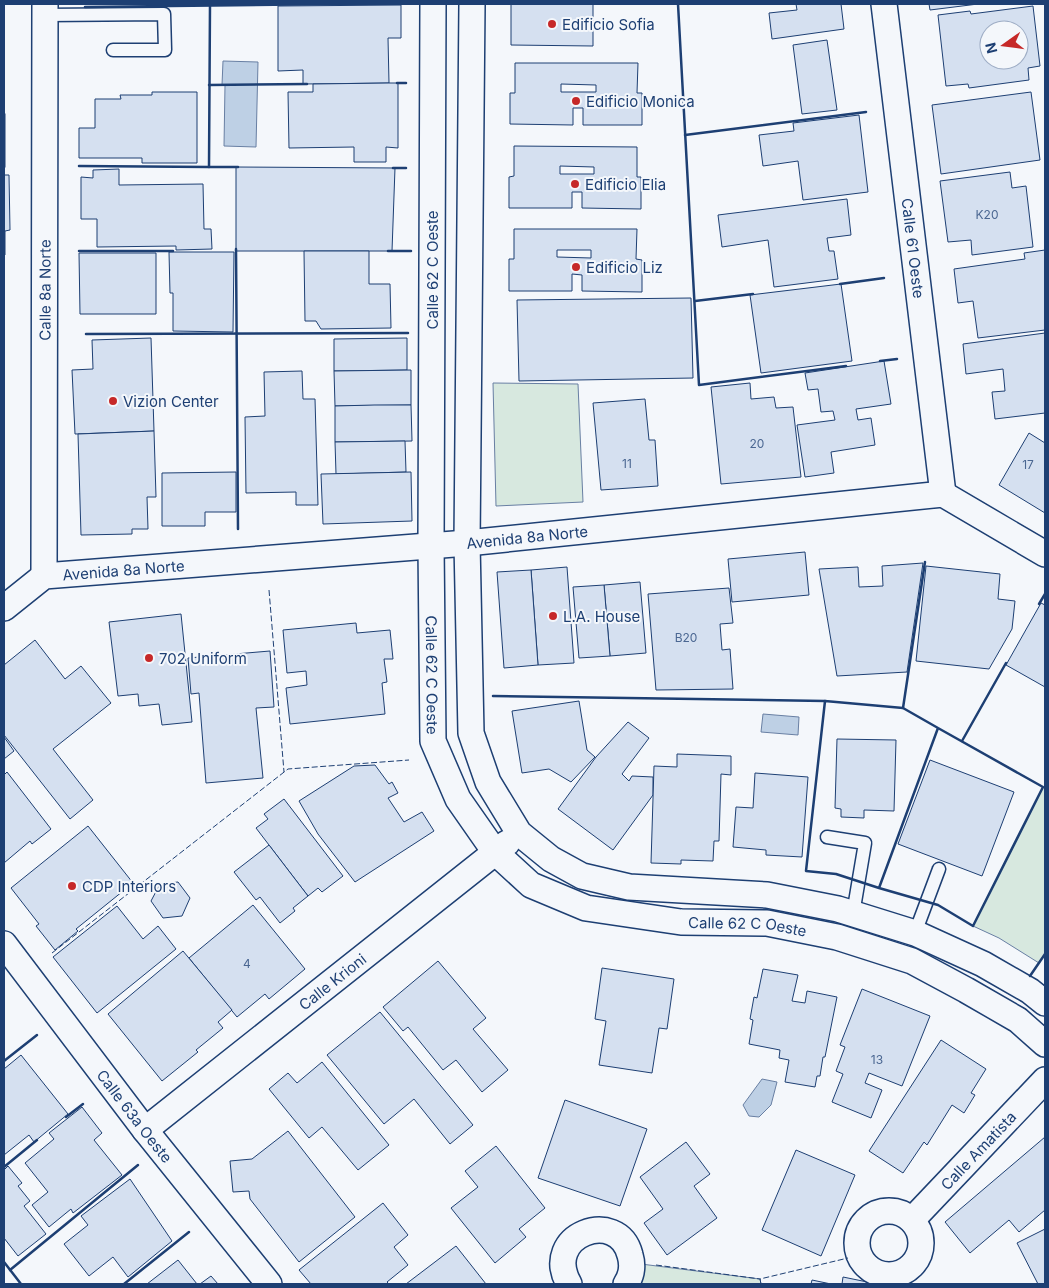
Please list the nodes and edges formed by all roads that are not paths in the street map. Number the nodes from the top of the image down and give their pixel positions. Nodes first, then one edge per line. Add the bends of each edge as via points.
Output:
1 (433, 4) edge
2 (472, 4) edge
3 (884, 4) edge
4 (46, 10) edge
5 (113, 50) dead end
6 (943, 494) junction
7 (467, 543) junction
8 (431, 546) junction
9 (1045, 554) edge
10 (44, 576) junction
11 (4, 608) edge
12 (519, 833) junction
13 (827, 837) dead end
14 (495, 852) junction
15 (939, 869) dead end
16 (852, 914) junction
17 (915, 933) junction
18 (4, 944) edge
19 (1045, 1003) edge
20 (1045, 1044) edge
21 (1045, 1080) edge
22 (145, 1130) junction
23 (912, 1220) dead end
24 (270, 1284) edge
25 (569, 1284) edge
26 (626, 1284) edge

1 - 8 street, Calle 62 C Oeste
2 - 7 street, Calle 62 C Oeste
3 - 6 street, Calle 61 Oeste
4 - 5 lane via 164,14 165,50
4 - 10 street, Calle 8a Norte
6 - 7 street, Avenida 8a Norte
6 - 9 street
7 - 8 street, Avenida 8a Norte
7 - 12 street, Calle 62 C Oeste via 471,733 488,782
8 - 10 street, Avenida 8a Norte
8 - 14 street, Calle 62 C Oeste via 433,741 458,799
10 - 11 street, Avenida 8a Norte
12 - 14 street, Calle Krioni
12 - 16 street, Calle 62 C Oeste via 551,859 582,876 629,887 767,895
13 - 16 lane via 865,843
14 - 20 street, Calle 62 C Oeste via 531,885 586,908 681,922 767,923 837,936 912,961 1018,1020
14 - 22 street, Calle Krioni
15 - 17 lane
16 - 17 street, Calle 62 C Oeste
17 - 19 street, Calle 62 C Oeste via 983,964
18 - 22 street, Calle 63a Oeste
21 - 23 street, Calle Amatista
22 - 24 street, Calle 63a Oeste
25 - 26 street via 562,1265 570,1242 590,1230 602,1230 613,1234 629,1250 632,1261

